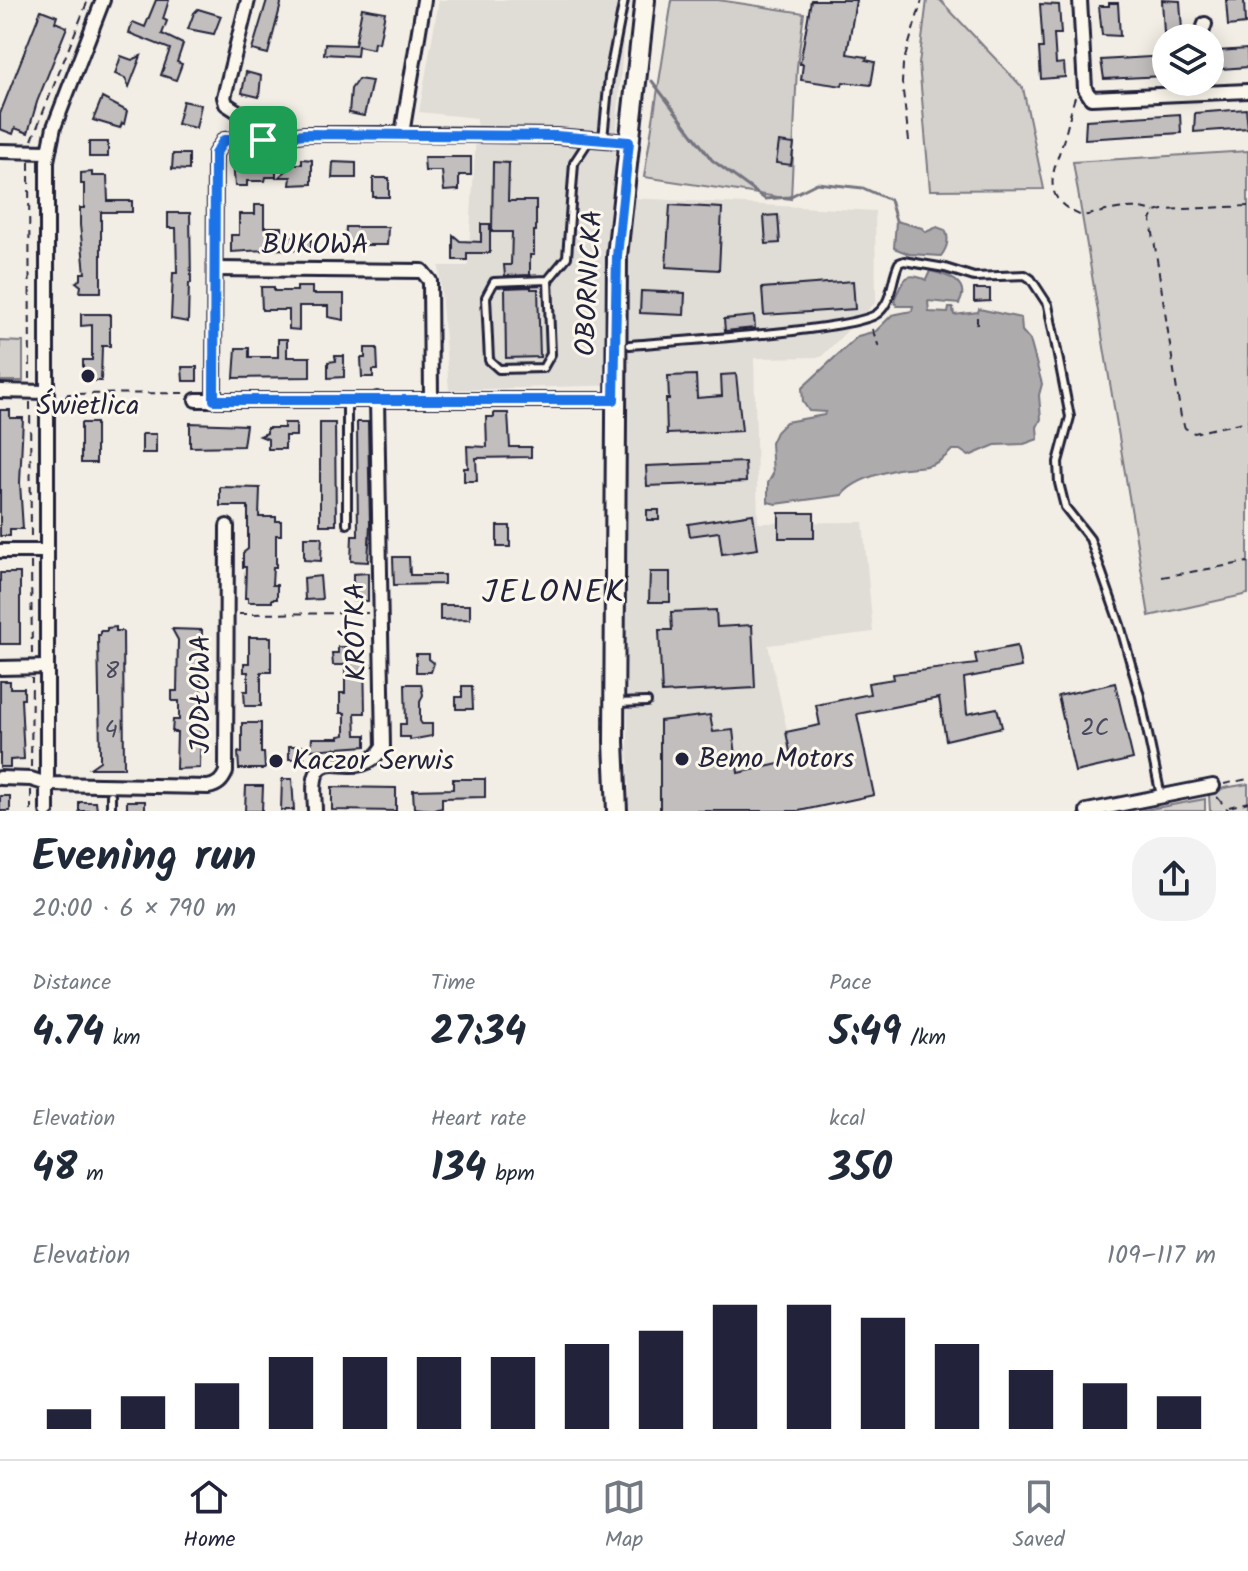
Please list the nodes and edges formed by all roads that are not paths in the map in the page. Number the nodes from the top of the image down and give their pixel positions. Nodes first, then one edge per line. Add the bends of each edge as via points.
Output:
1 (103, 0) edge
2 (248, 0) edge
3 (424, 0) edge
4 (624, 0) edge
5 (645, 0) edge
6 (657, 0) edge
7 (1080, 0) edge
8 (640, 67) junction
9 (1224, 89) edge
10 (1248, 91) edge
11 (1152, 93) edge
12 (402, 134) junction
13 (245, 138) junction
14 (596, 140) junction
15 (629, 142) junction
16 (0, 151) edge
17 (48, 152) junction
18 (215, 269) junction
19 (548, 280) junction
20 (630, 345) dead end
21 (0, 391) edge
22 (46, 392) junction
23 (431, 398) junction
24 (377, 399) junction
25 (196, 400) dead end
26 (214, 400) junction
27 (347, 400) junction
28 (614, 400) junction
29 (347, 524) dead end
30 (227, 526) dead end
31 (0, 551) edge
32 (46, 551) junction
33 (47, 667) junction
34 (0, 668) edge
35 (647, 702) dead end
36 (614, 703) junction
37 (614, 742) junction
38 (0, 778) edge
39 (47, 784) junction
40 (1213, 786) road end
41 (111, 795) dead end
42 (1161, 797) junction
43 (47, 811) edge
44 (111, 811) edge
45 (315, 811) edge
46 (607, 811) edge
47 (617, 811) edge
48 (1087, 811) edge

1 - 17 street
2 - 13 street via 224,97 243,115
3 - 12 street
4 - 14 lane
5 - 8 main road, OBORNICKA
6 - 8 main road, OBORNICKA
7 - 11 street via 1086,93 1098,99
8 - 15 main road, OBORNICKA
9 - 10 street
12 - 13 street
12 - 14 street
13 - 18 street via 224,140 215,154
14 - 15 street
14 - 19 lane via 574,163 567,257
15 - 28 main road, OBORNICKA via 617,256
16 - 17 street
17 - 22 street
18 - 23 street, BUKOWA via 416,269 427,274
18 - 26 street
19 - 19 lane via 494,282 486,297 489,360 499,369 543,368 551,354
20 - 42 lane via 871,318 884,307 895,270 904,261 967,276 1018,274 1031,279 1051,313 1069,403 1058,462 1062,499 1090,539 1120,625
21 - 22 street
22 - 32 street
23 - 24 street
23 - 28 street
24 - 27 street
24 - 45 street, KRÓTKA via 383,747 365,765 326,764 319,769
25 - 26 street
26 - 27 street
27 - 29 lane
28 - 36 main road, OBORNICKA
30 - 39 street, JODŁOWA via 223,780 208,787
31 - 32 street
32 - 33 street
33 - 34 street
33 - 39 street
35 - 36 lane
36 - 37 main road, OBORNICKA
37 - 46 main road, OBORNICKA
37 - 47 main road, OBORNICKA
38 - 39 street
39 - 43 street
40 - 42 street
41 - 44 lane
42 - 48 street

